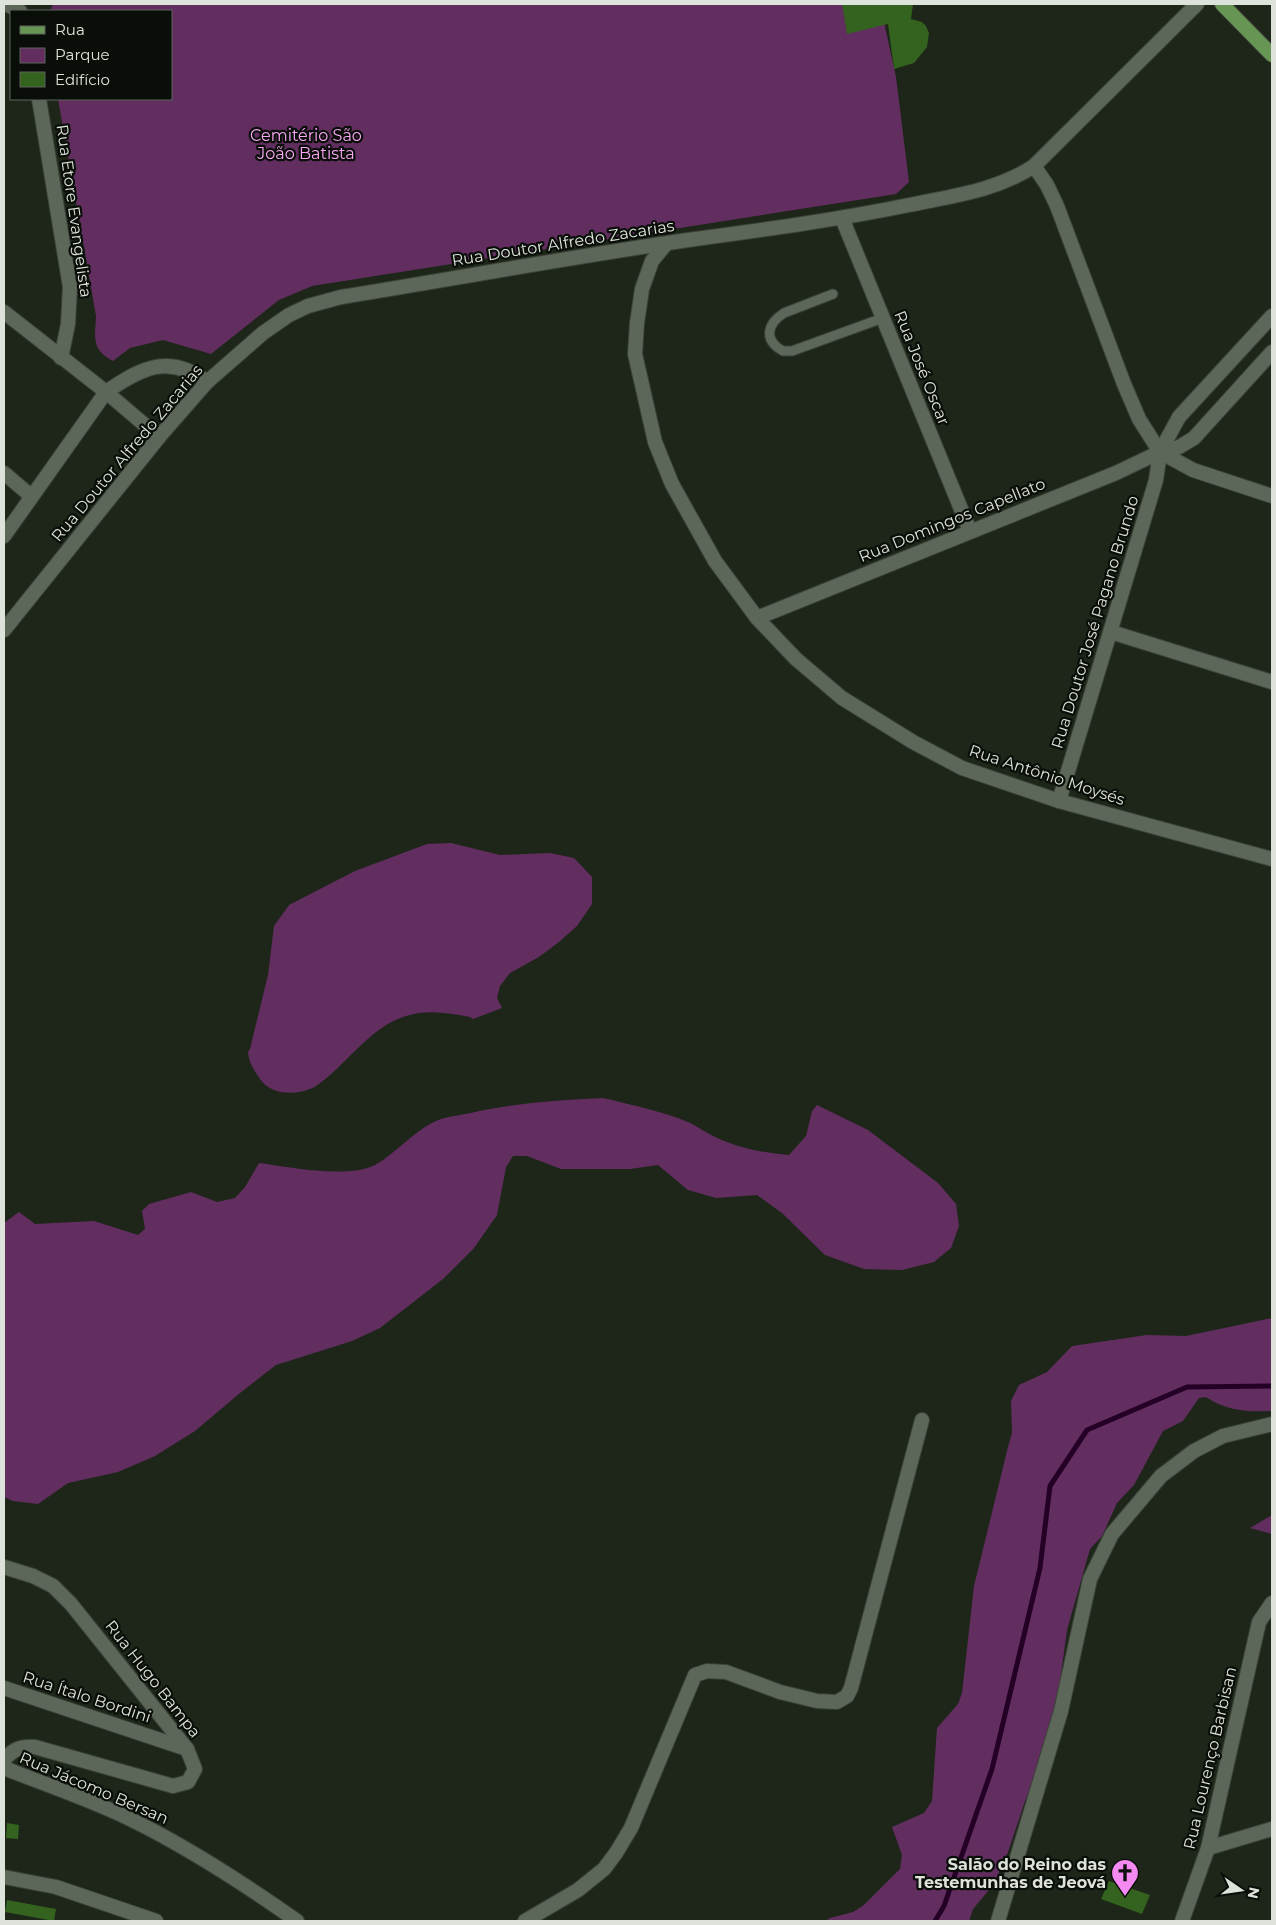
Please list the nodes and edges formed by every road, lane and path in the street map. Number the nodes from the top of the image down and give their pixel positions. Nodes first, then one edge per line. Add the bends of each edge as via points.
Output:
1 (6, 4) edge
2 (1197, 4) edge
3 (1222, 4) edge
4 (18, 10) edge
5 (1272, 55) edge
6 (39, 100) edge
7 (1034, 166) junction
8 (842, 218) junction
9 (666, 244) junction
10 (833, 294) dead end
11 (4, 312) edge
12 (1272, 316) edge
13 (883, 318) junction
14 (1272, 352) edge
15 (61, 358) junction
16 (207, 382) junction
17 (106, 392) junction
18 (159, 437) junction
19 (1160, 452) junction
20 (4, 473) edge
21 (31, 496) junction
22 (1272, 496) edge
23 (970, 531) junction
24 (4, 536) edge
25 (757, 618) junction
26 (4, 630) edge
27 (1111, 632) junction
28 (1272, 682) edge
29 (1059, 801) junction
30 (1272, 859) edge
31 (922, 1420) dead end
32 (1272, 1424) edge
33 (4, 1567) edge
34 (1272, 1603) edge
35 (1266, 1625) edge
36 (4, 1688) edge
37 (187, 1749) junction
38 (4, 1760) edge
39 (4, 1768) edge
40 (1272, 1829) edge
41 (1208, 1848) junction
42 (4, 1877) edge
43 (156, 1921) edge
44 (297, 1921) edge
45 (525, 1921) edge
46 (998, 1921) edge
47 (1182, 1921) edge

1 - 4 street
2 - 7 street, Rua Doutor Alfredo Zacarias
3 - 5 main road
6 - 15 street, Rua Etore Evangelista via 70,287 68,324
7 - 8 street, Rua Doutor Alfredo Zacarias via 998,185
7 - 19 street via 1057,206 1139,419
8 - 9 street, Rua Doutor Alfredo Zacarias
8 - 13 street, Rua José Oscar
9 - 16 street, Rua Doutor Alfredo Zacarias via 341,297 308,306 263,333
9 - 25 street, Rua Antônio Moysés via 652,261 642,289 637,323 635,354 644,399 655,442 672,484 715,561
10 - 13 lane via 777,317 770,327 772,342 783,351 792,351
11 - 15 street
12 - 19 street, Rua Doutor José Pagano Brundo via 1179,417
13 - 23 street, Rua José Oscar
14 - 19 street via 1194,438 1179,447
15 - 17 street
16 - 17 street via 188,370 159,366 138,372
16 - 18 street, Rua Doutor Alfredo Zacarias
17 - 18 street
17 - 21 street
18 - 26 street, Rua Doutor Alfredo Zacarias
19 - 22 street via 1193,470
19 - 23 street, Rua Domingos Capellato
19 - 27 street, Rua Doutor José Pagano Brundo via 1156,480
20 - 21 street
21 - 24 street
23 - 25 street, Rua Domingos Capellato
25 - 29 street, Rua Antônio Moysés via 796,659 842,698 876,720 962,768
27 - 28 street
27 - 29 street, Rua Doutor José Pagano Brundo
29 - 30 street, Rua Antônio Moysés
31 - 45 street via 851,1688 846,1696 836,1702 817,1701 780,1692 726,1672 707,1671 696,1675 631,1828 616,1853 604,1869 578,1890
32 - 46 street via 1223,1436 1194,1451 1161,1476 1112,1534 1090,1579 1062,1712
33 - 37 street, Rua Hugo Bampa via 53,1586
34 - 35 street, Rua Lourenço Barbisan
35 - 41 street, Rua Lourenço Barbisan
36 - 37 street, Rua Ítalo Bordini
37 - 38 street, Rua Hugo Bampa via 195,1769 188,1782 173,1786 35,1747 13,1750
39 - 44 street, Rua Jácomo Bersan via 126,1816 169,1838 220,1868
40 - 41 street
41 - 47 street, Rua Lourenço Barbisan
42 - 43 street via 56,1886

